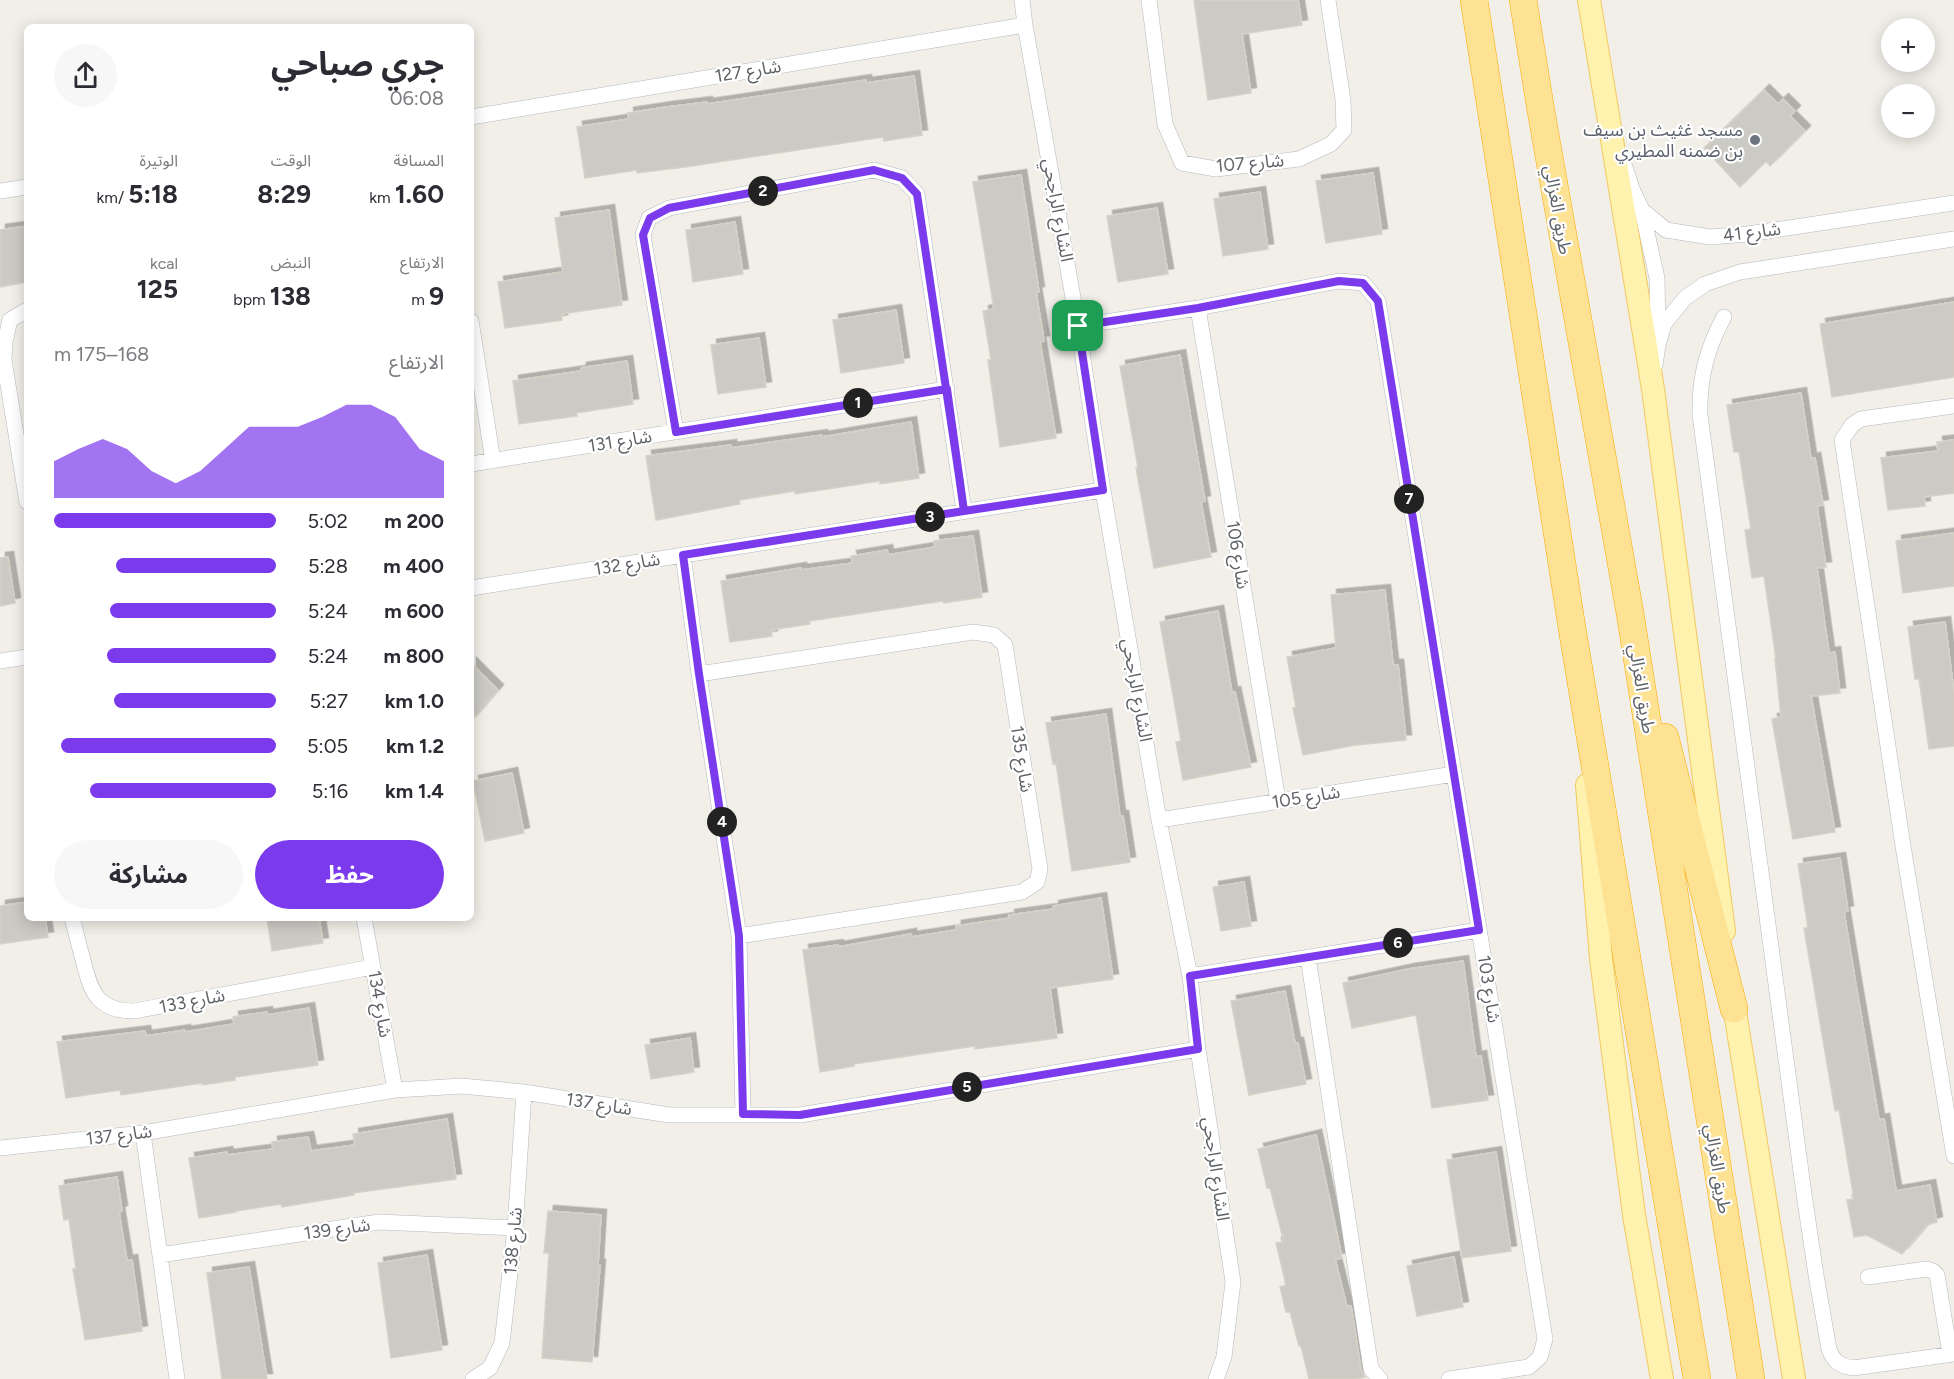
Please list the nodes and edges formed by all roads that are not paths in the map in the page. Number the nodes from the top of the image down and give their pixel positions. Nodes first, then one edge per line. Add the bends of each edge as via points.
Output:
1 (1022, 0) edge
2 (1149, 0) edge
3 (1328, 0) edge
4 (1464, 0) edge
5 (1474, 0) edge
6 (1523, 0) edge
7 (1540, 0) edge
8 (1589, 0) edge
9 (1025, 25) junction
10 (1492, 108) junction
11 (1541, 111) junction
12 (474, 117) edge
13 (1610, 130) junction
14 (24, 188) edge
15 (0, 192) edge
16 (1954, 202) edge
17 (1642, 210) junction
18 (1954, 239) edge
19 (1198, 308) junction
20 (24, 312) edge
21 (1724, 317) dead end
22 (1078, 326) junction
23 (474, 340) edge
24 (1658, 345) junction
25 (1653, 388) junction
26 (947, 389) junction
27 (1954, 406) edge
28 (676, 432) junction
29 (493, 461) junction
30 (474, 464) edge
31 (24, 483) edge
32 (1103, 490) junction
33 (964, 511) junction
34 (683, 555) junction
35 (474, 588) edge
36 (1630, 614) junction
37 (1572, 628) junction
38 (24, 657) edge
39 (0, 661) edge
40 (699, 674) junction
41 (1454, 774) junction
42 (1278, 801) junction
43 (1159, 820) junction
44 (73, 921) edge
45 (365, 921) edge
46 (1479, 930) junction
47 (739, 936) junction
48 (1308, 957) junction
49 (373, 967) junction
50 (1190, 976) junction
51 (1734, 1009) junction
52 (1198, 1049) junction
53 (395, 1090) junction
54 (524, 1092) junction
55 (743, 1114) junction
56 (143, 1133) junction
57 (0, 1148) edge
58 (1954, 1156) edge
59 (515, 1228) junction
60 (160, 1255) junction
61 (1868, 1276) dead end
62 (1952, 1354) edge
63 (1661, 1377) edge
64 (177, 1379) edge
65 (473, 1379) edge
66 (1216, 1379) edge
67 (1380, 1379) edge
68 (1449, 1379) edge
69 (1697, 1379) edge
70 (1751, 1379) edge
71 (1794, 1379) edge

1 - 9 street, الشارع الراجحي
2 - 3 street, شارع 107 via 1165,124 1182,163 1216,169 1299,159 1331,144 1344,130
4 - 10 highway
5 - 10 highway
6 - 11 highway, طريق الغزالي
7 - 11 highway via 1544,52
8 - 13 main road
9 - 12 street, شارع 127
9 - 22 street, الشارع الراجحي
10 - 37 highway
11 - 36 highway, طريق الغزالي
13 - 17 street, شارع 41
13 - 25 main road
14 - 15 street
16 - 17 street, شارع 41 via 1710,237 1666,231
17 - 24 street via 1657,278
18 - 24 street, شارع 41 via 1740,272 1705,284 1673,312 1664,324
19 - 22 street, شارع 103
19 - 41 street, شارع 103 via 1339,281 1363,283 1378,301
19 - 42 street, شارع 106
20 - 31 street via 10,320 4,360
21 - 62 street via 1707,354 1700,415 1804,1194 1829,1349 1839,1364 1853,1368
22 - 32 street, الشارع الراجحي
23 - 29 street
24 - 25 street, شارع 41
25 - 51 main road
26 - 28 street, شارع 131
26 - 28 street via 917,194 902,178 874,170 669,208 650,218 643,235
26 - 33 street
27 - 58 street via 1861,419 1852,424 1842,440
28 - 29 street, شارع 131
29 - 30 street, شارع 131
32 - 33 street, شارع 132
32 - 43 street, الشارع الراجحي
33 - 34 street, شارع 132
34 - 35 street, شارع 132
34 - 40 street
36 - 51 highway via 1679,788
36 - 70 highway, طريق الغزالي
37 - 63 main road via 1601,959 1634,1215
37 - 69 highway
38 - 39 street
40 - 47 street
40 - 47 street, شارع 135 via 973,632 994,635 1005,645 1040,869 1037,882 1022,892
41 - 42 street, شارع 105
41 - 46 street, شارع 103
42 - 43 street, شارع 105
43 - 50 street, الشارع الراجحي
44 - 49 street, شارع 133 via 94,994 104,1005 119,1011
45 - 49 street, شارع 134
46 - 48 street
46 - 68 street, شارع 103 via 1545,1339 1540,1357 1529,1367
47 - 55 street
48 - 50 street
48 - 67 street via 1371,1369
49 - 53 street, شارع 134
50 - 52 street, الشارع الراجحي
51 - 71 main road
52 - 55 street, شارع 137 via 800,1115
52 - 66 street, الشارع الراجحي via 1233,1282 1224,1357
53 - 54 street, شارع 137 via 462,1086
53 - 56 street, شارع 137
54 - 55 street, شارع 137 via 669,1115
54 - 59 street, شارع 138
56 - 57 street, شارع 137
56 - 60 street
59 - 60 street, شارع 139 via 379,1222
59 - 65 street, شارع 138 via 502,1343 490,1368
60 - 64 street
61 - 62 street via 1933,1271 1937,1275

